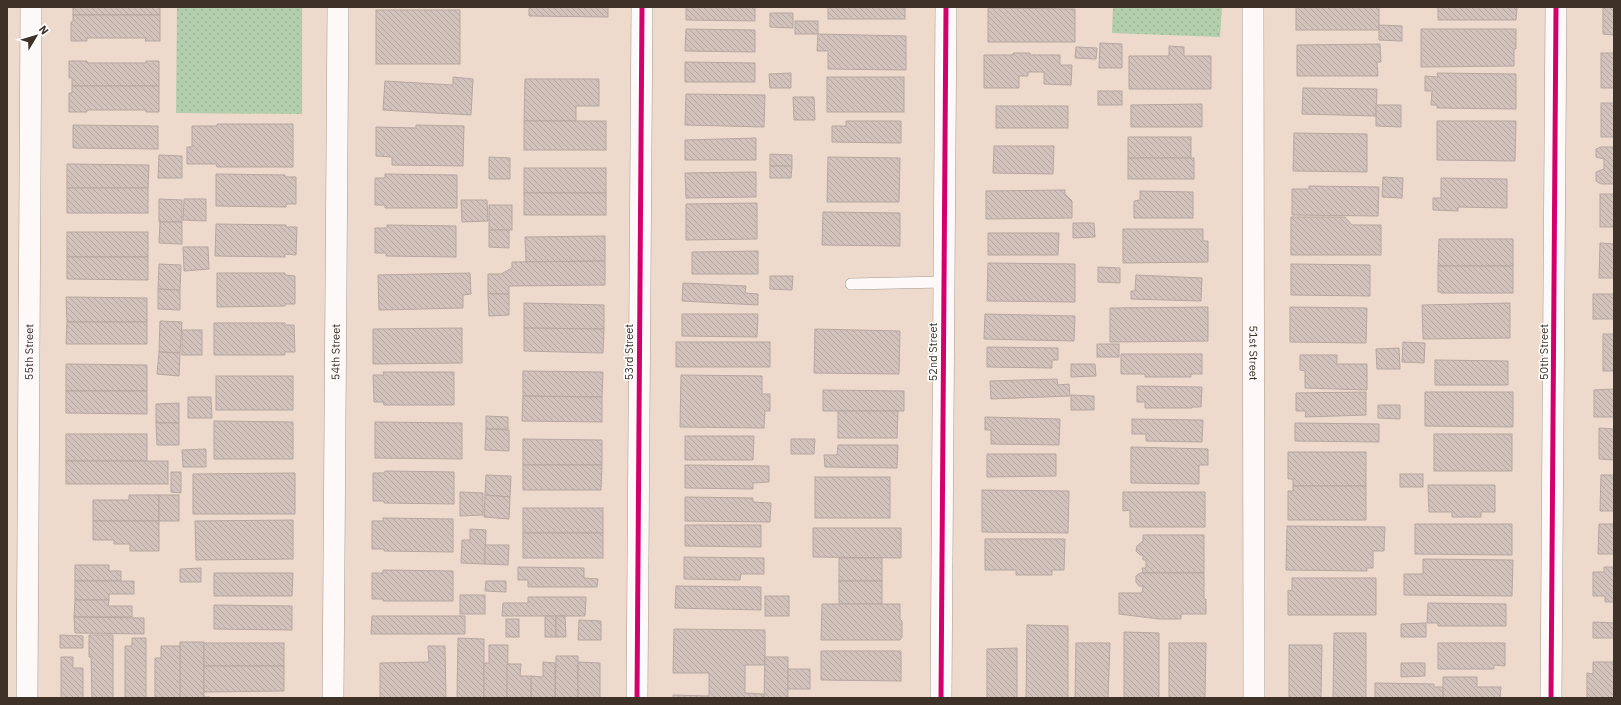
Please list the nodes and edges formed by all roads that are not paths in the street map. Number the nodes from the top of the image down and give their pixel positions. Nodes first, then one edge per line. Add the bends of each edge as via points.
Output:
1 (31, 7) edge
2 (338, 7) edge
3 (642, 7) edge
4 (946, 7) edge
5 (1253, 7) edge
6 (1556, 7) edge
7 (944, 282) junction
8 (851, 284) dead end
9 (27, 698) edge
10 (333, 698) edge
11 (637, 698) edge
12 (941, 698) edge
13 (1254, 698) edge
14 (1551, 698) edge

1 - 9 street, 55th Street
2 - 10 street, 54th Street
3 - 11 street, 53rd Street
4 - 7 street, 52nd Street
5 - 13 street, 51st Street
6 - 14 street, 50th Street
7 - 8 lane
7 - 12 street, 52nd Street

